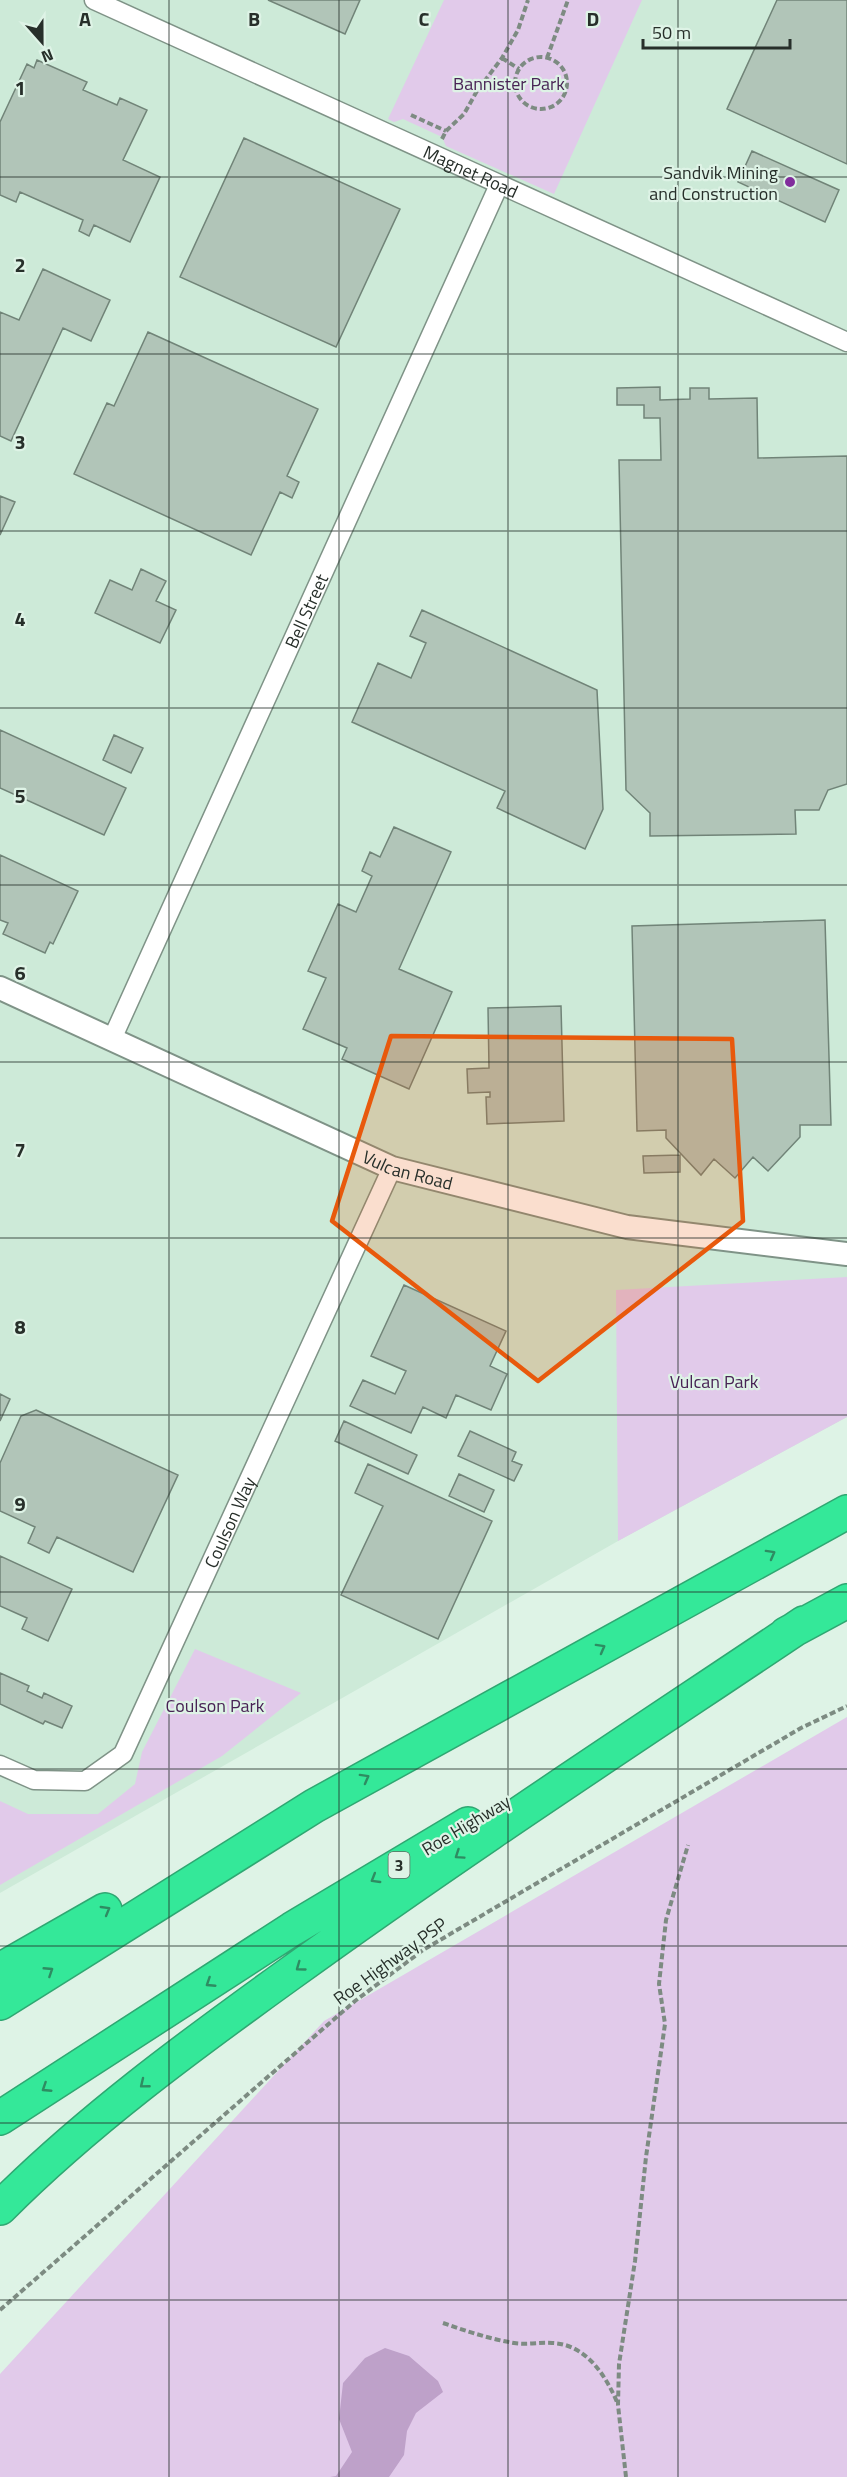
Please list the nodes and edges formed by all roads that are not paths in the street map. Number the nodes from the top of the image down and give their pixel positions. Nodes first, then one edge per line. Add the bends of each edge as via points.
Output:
1 (94, 0) edge
2 (499, 185) junction
3 (847, 342) edge
4 (0, 988) edge
5 (112, 1039) junction
6 (392, 1168) junction
7 (847, 1254) edge
8 (847, 1512) edge
9 (847, 1601) edge
10 (804, 1623) junction
11 (0, 1765) edge
12 (314, 1806) junction
13 (0, 1970) edge
14 (0, 2003) edge
15 (0, 2118) edge
16 (0, 2208) edge

1 - 2 street, Magnet Road
2 - 3 street, Magnet Road
2 - 5 street, Bell Street
4 - 5 street, Vulcan Road
5 - 6 street, Vulcan Road
6 - 7 street, Vulcan Road via 627,1227
6 - 11 street, Coulson Way via 123,1754 85,1781 34,1780
12 -> 8 highway
9 - 10 highway, Roe Highway / 3
10 -> 15 highway, Roe Highway / 3 via 292,1929
10 -> 16 highway via 389,1902 186,2049
13 -> 12 highway via 126,1898
14 -> 12 highway

